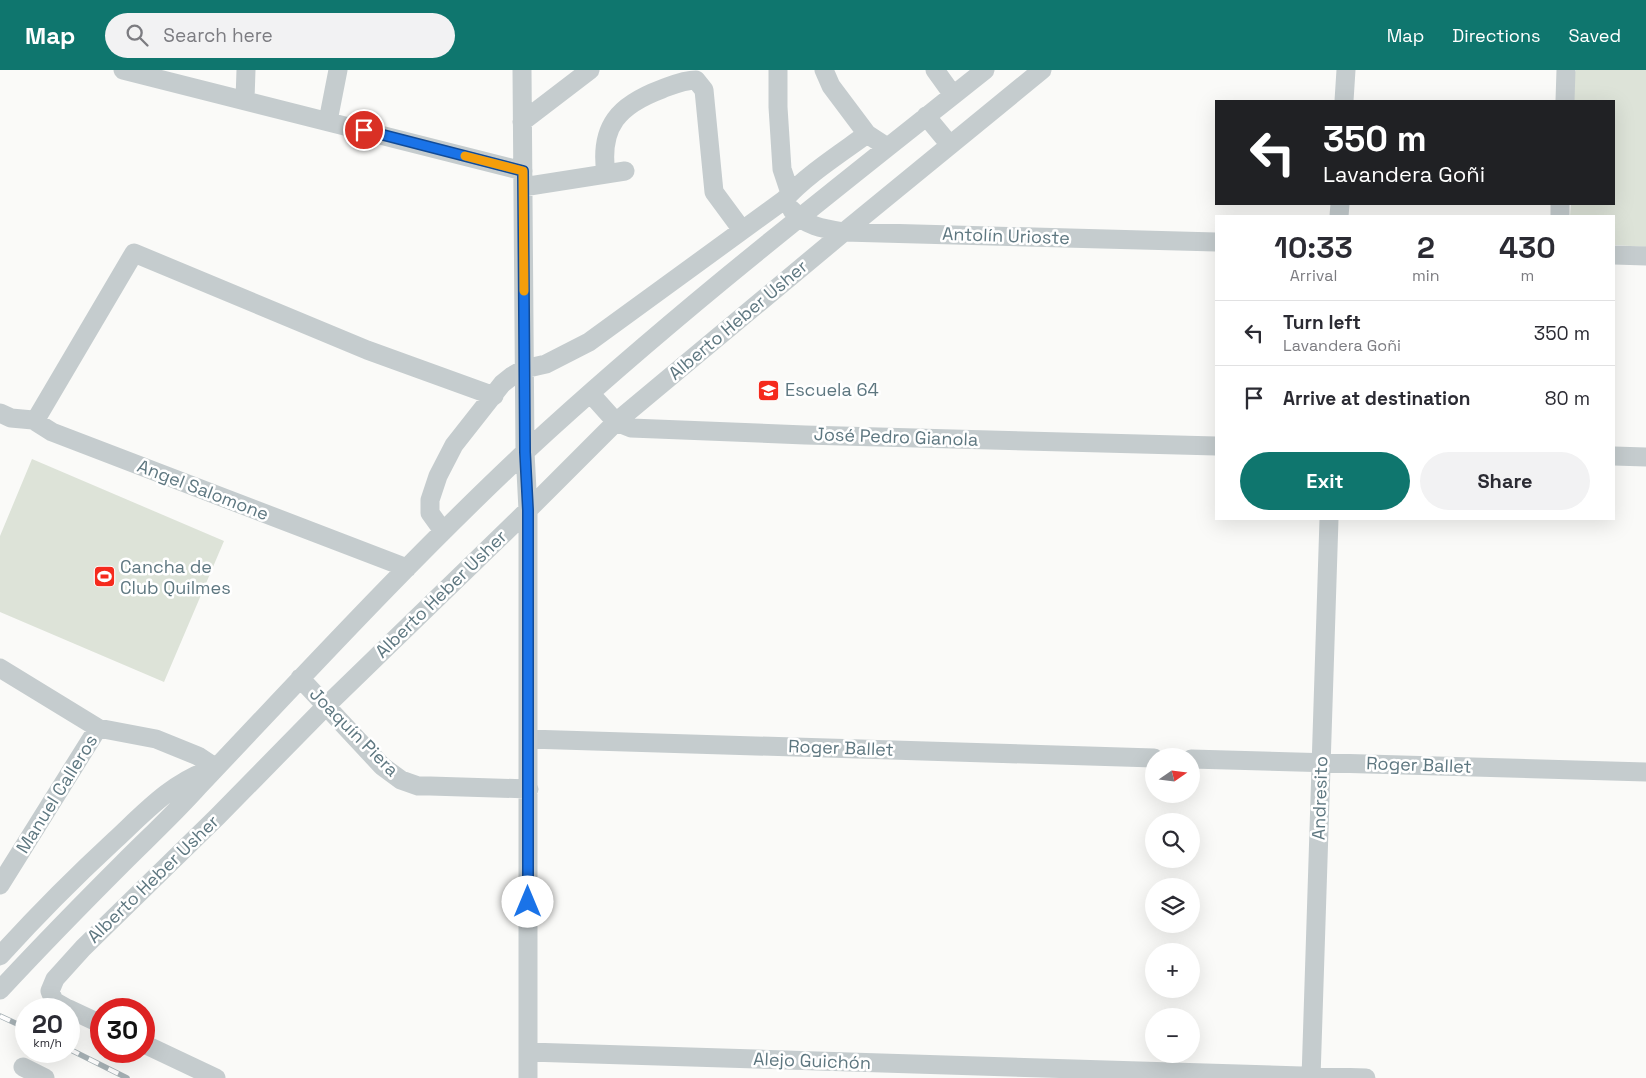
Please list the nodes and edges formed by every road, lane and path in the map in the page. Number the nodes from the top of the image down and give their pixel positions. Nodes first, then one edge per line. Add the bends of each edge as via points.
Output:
1 (122, 70) edge
2 (246, 70) edge
3 (338, 70) edge
4 (522, 70) edge
5 (590, 70) edge
6 (778, 70) edge
7 (824, 70) edge
8 (935, 70) edge
9 (985, 70) edge
10 (1042, 70) edge
11 (1346, 70) edge
12 (1566, 70) edge
13 (954, 95) junction
14 (244, 100) junction
15 (1344, 100) edge
16 (1564, 100) edge
17 (926, 116) junction
18 (328, 121) junction
19 (522, 122) junction
20 (867, 134) junction
21 (950, 145) junction
22 (887, 148) junction
23 (625, 171) dead end
24 (606, 174) junction
25 (523, 179) junction
26 (787, 197) junction
27 (798, 218) junction
28 (742, 230) junction
29 (844, 232) junction
30 (1215, 242) edge
31 (1615, 255) edge
32 (1646, 256) edge
33 (524, 369) junction
34 (590, 394) junction
35 (494, 396) junction
36 (0, 413) edge
37 (35, 421) junction
38 (616, 422) junction
39 (1215, 446) edge
40 (525, 452) junction
41 (1615, 456) edge
42 (1646, 457) edge
43 (528, 510) junction
44 (1329, 520) edge
45 (443, 531) junction
46 (407, 568) junction
47 (0, 668) edge
48 (300, 678) junction
49 (326, 706) junction
50 (98, 728) junction
51 (528, 739) junction
52 (1145, 758) edge
53 (1200, 759) edge
54 (1322, 762) junction
55 (216, 768) junction
56 (1646, 772) edge
57 (529, 788) junction
58 (1, 882) edge
59 (0, 956) edge
60 (0, 990) edge
61 (53, 998) edge
62 (155, 1049) edge
63 (528, 1052) junction
64 (23, 1067) dead end
65 (1311, 1077) edge
66 (45, 1078) edge
67 (216, 1078) edge
68 (528, 1078) edge
69 (1366, 1078) edge

1 - 14 street
2 - 14 street
3 - 18 street
4 - 19 street
5 - 19 street
6 - 26 street via 782,169
7 - 20 street via 831,86
8 - 13 street
9 - 13 street, Alberto Heber Usher
10 - 21 street, Alberto Heber Usher
11 - 15 street
12 - 16 street
13 - 17 street, Alberto Heber Usher
14 - 18 street
17 - 21 street
17 - 22 street, Alberto Heber Usher
18 - 25 street
19 - 25 street
20 - 22 street
20 - 26 street
21 - 29 street, Alberto Heber Usher
22 - 27 street, Alberto Heber Usher
23 - 24 street
24 - 25 street
24 - 28 street via 605,143 619,114 650,93 686,80 696,80 704,90 714,192
25 - 33 street
26 - 27 street
26 - 28 street
27 - 29 street, Antolín Urioste via 822,229
27 - 34 street, Alberto Heber Usher
28 - 33 street via 590,342 546,364
29 - 30 street, Antolín Urioste
29 - 38 street, Alberto Heber Usher
31 - 32 street
33 - 35 street via 502,384
33 - 40 street
34 - 38 street
34 - 40 street, Alberto Heber Usher
35 - 37 street via 367,350 134,253
35 - 45 street via 454,445 438,476 430,500 430,513
36 - 37 street, Angel Salomone
37 - 46 street, Angel Salomone via 52,432
38 - 39 street, José Pedro Gianola via 640,429
38 - 43 street, Alberto Heber Usher
40 - 43 street
40 - 45 street, Alberto Heber Usher
41 - 42 street
43 - 49 street, Alberto Heber Usher
43 - 51 street
44 - 54 street, Andresito
45 - 46 street, Alberto Heber Usher
46 - 48 street, Alberto Heber Usher
47 - 50 street
48 - 49 street, Joaquín Piera
48 - 55 street, Alberto Heber Usher
49 - 57 street, Joaquín Piera via 382,766 410,784
49 - 61 street, Alberto Heber Usher via 83,948 55,979 50,990
50 - 55 street via 156,739 198,756
50 - 58 street, Manuel Calleros
51 - 52 street, Roger Ballet
51 - 57 street
53 - 54 street, Roger Ballet
54 - 56 street, Roger Ballet
54 - 65 street, Andresito
55 - 59 street via 176,786 141,816 75,877
55 - 60 street, Alberto Heber Usher
57 - 63 street
62 - 67 street
63 - 65 street, Alejo Guichón
63 - 68 street
64 - 66 street
65 - 69 street, Alejo Guichón

